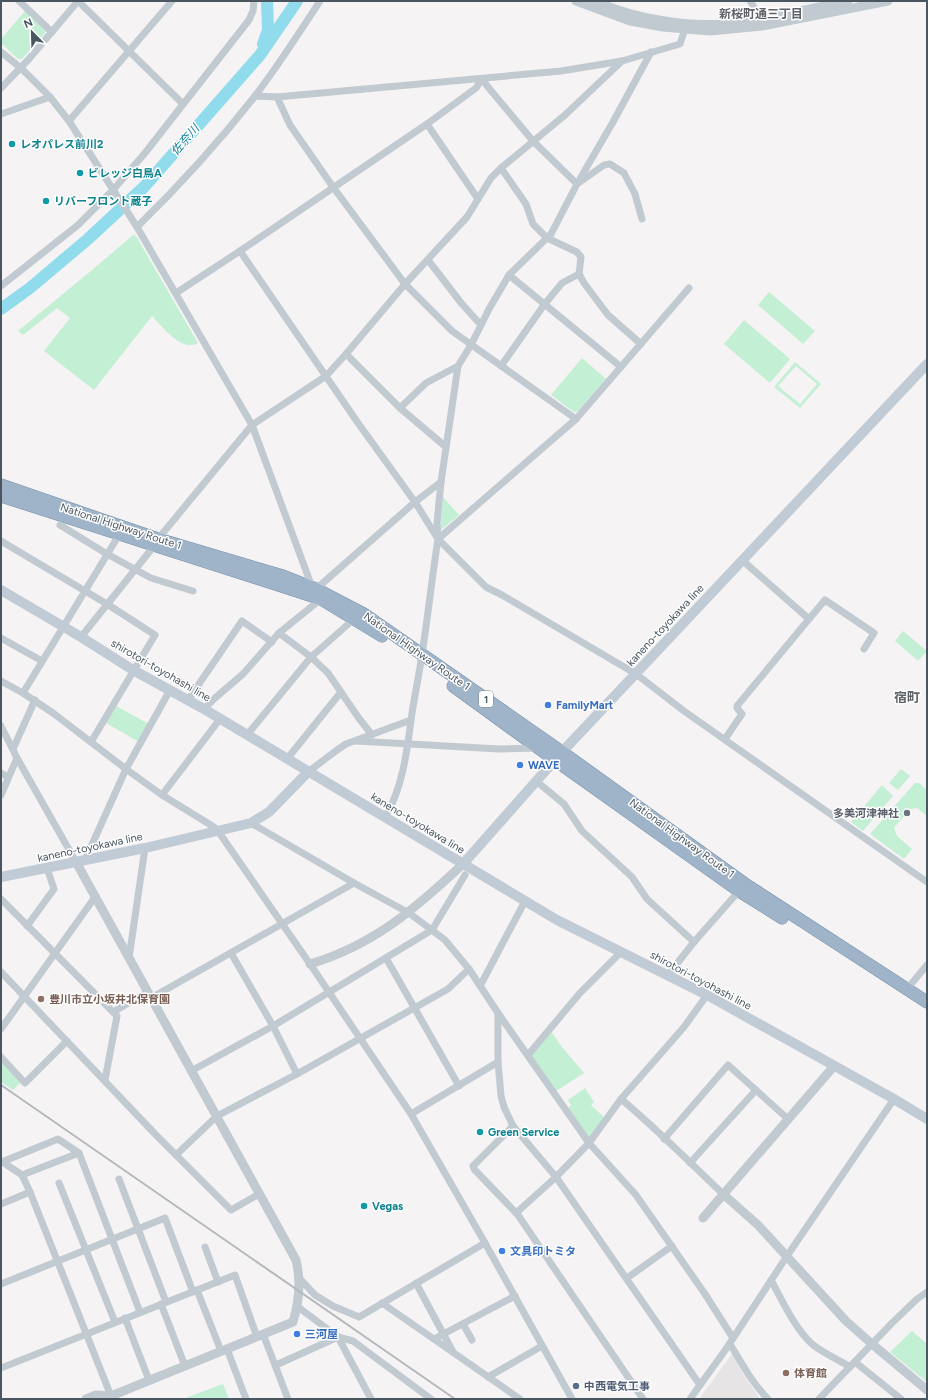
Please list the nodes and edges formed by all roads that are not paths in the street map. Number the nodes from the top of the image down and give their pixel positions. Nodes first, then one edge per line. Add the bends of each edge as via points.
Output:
1 (19, 1) edge
2 (78, 1) edge
3 (172, 1) edge
4 (254, 1) edge
5 (320, 1) edge
6 (576, 1) edge
7 (595, 1) edge
8 (750, 1) edge
9 (848, 1) edge
10 (888, 1) edge
11 (762, 19) junction
12 (685, 29) junction
13 (52, 32) junction
14 (129, 51) junction
15 (1, 52) edge
16 (651, 52) junction
17 (622, 62) junction
18 (21, 68) junction
19 (482, 79) junction
20 (1, 88) edge
21 (255, 96) junction
22 (50, 97) junction
23 (277, 97) junction
24 (183, 104) junction
25 (1, 114) edge
26 (69, 121) junction
27 (427, 124) junction
28 (533, 141) junction
29 (501, 168) junction
30 (576, 184) junction
31 (333, 187) junction
32 (114, 191) junction
33 (478, 199) junction
34 (642, 219) dead end
35 (136, 225) junction
36 (547, 238) junction
37 (240, 251) junction
38 (428, 260) junction
39 (579, 274) junction
40 (509, 275) junction
41 (405, 284) junction
42 (1, 286) edge
43 (689, 288) dead end
44 (176, 293) junction
45 (544, 305) junction
46 (481, 325) junction
47 (642, 344) junction
48 (472, 345) junction
49 (346, 354) junction
50 (927, 364) edge
51 (458, 366) junction
52 (501, 366) junction
53 (621, 367) junction
54 (326, 376) junction
55 (400, 408) junction
56 (576, 419) junction
57 (252, 425) junction
58 (446, 447) junction
59 (441, 482) junction
60 (1, 485) edge
61 (1, 496) edge
62 (415, 502) junction
63 (60, 525) dead end
64 (119, 535) junction
65 (438, 538) junction
66 (1, 541) edge
67 (156, 542) junction
68 (107, 554) junction
69 (742, 560) junction
70 (135, 569) junction
71 (1, 590) edge
72 (85, 591) junction
73 (193, 591) dead end
74 (317, 592) junction
75 (107, 604) junction
76 (354, 619) junction
77 (809, 619) junction
78 (63, 627) junction
79 (279, 633) junction
80 (81, 637) junction
81 (1, 638) edge
82 (272, 642) junction
83 (864, 649) dead end
84 (311, 657) junction
85 (421, 658) junction
86 (42, 662) junction
87 (133, 670) junction
88 (636, 674) junction
89 (1, 681) edge
90 (170, 690) junction
91 (341, 692) junction
92 (23, 693) junction
93 (35, 700) junction
94 (188, 700) junction
95 (204, 709) junction
96 (220, 719) junction
97 (411, 720) junction
98 (1, 726) edge
99 (247, 735) junction
100 (372, 735) junction
101 (725, 739) junction
102 (356, 741) junction
103 (91, 742) junction
104 (408, 744) junction
105 (539, 748) junction
106 (13, 749) junction
107 (558, 756) junction
108 (17, 758) junction
109 (287, 759) junction
110 (126, 769) junction
111 (308, 772) junction
112 (1, 773) edge
113 (8, 777) junction
114 (536, 781) junction
115 (1, 795) edge
116 (162, 795) junction
117 (385, 816) junction
118 (251, 823) junction
119 (218, 831) junction
120 (146, 848) junction
121 (81, 861) junction
122 (463, 864) junction
123 (47, 868) junction
124 (465, 875) dead end
125 (1, 877) edge
126 (927, 882) edge
127 (354, 883) junction
128 (739, 891) junction
129 (95, 897) junction
130 (1, 899) edge
131 (525, 901) junction
132 (409, 913) junction
133 (283, 924) junction
134 (27, 926) junction
135 (432, 930) junction
136 (694, 942) junction
137 (621, 952) junction
138 (231, 953) junction
139 (55, 954) junction
140 (129, 958) junction
141 (386, 958) junction
142 (310, 964) junction
143 (927, 965) edge
144 (469, 969) junction
145 (1, 972) edge
146 (668, 975) junction
147 (480, 986) junction
148 (906, 989) junction
149 (329, 992) junction
150 (150, 995) junction
151 (707, 995) junction
152 (24, 996) junction
153 (927, 1002) edge
154 (416, 1008) junction
155 (927, 1010) edge
156 (113, 1012) junction
157 (498, 1013) junction
158 (273, 1026) junction
159 (1, 1029) edge
160 (360, 1038) junction
161 (68, 1041) junction
162 (528, 1055) junction
163 (1, 1057) edge
164 (498, 1062) junction
165 (834, 1066) junction
166 (191, 1072) junction
167 (297, 1074) junction
168 (105, 1080) junction
169 (460, 1086) junction
170 (756, 1090) junction
171 (894, 1099) junction
172 (621, 1100) junction
173 (411, 1114) junction
174 (217, 1116) junction
175 (788, 1119) junction
176 (927, 1119) edge
177 (513, 1126) junction
178 (664, 1139) junction
179 (589, 1143) junction
180 (78, 1153) junction
181 (176, 1154) junction
182 (2, 1161) edge
183 (690, 1163) junction
184 (22, 1175) junction
185 (556, 1177) junction
186 (119, 1179) dead end
187 (59, 1183) dead end
188 (30, 1192) junction
189 (259, 1194) junction
190 (723, 1194) junction
191 (1, 1204) edge
192 (516, 1213) junction
193 (702, 1218) dead end
194 (138, 1229) junction
195 (112, 1239) junction
196 (485, 1243) junction
197 (672, 1246) junction
198 (205, 1247) dead end
199 (86, 1250) junction
200 (787, 1256) junction
201 (58, 1261) junction
202 (299, 1278) junction
203 (626, 1278) junction
204 (771, 1280) junction
205 (218, 1282) junction
206 (1, 1284) edge
207 (416, 1284) junction
208 (195, 1291) junction
209 (927, 1292) edge
210 (515, 1296) junction
211 (164, 1303) junction
212 (382, 1303) junction
213 (298, 1307) junction
214 (140, 1312) junction
215 (125, 1318) junction
216 (115, 1322) junction
217 (464, 1324) junction
218 (86, 1333) junction
219 (444, 1334) junction
220 (260, 1335) junction
221 (338, 1336) junction
222 (434, 1339) junction
223 (472, 1340) dead end
224 (732, 1341) junction
225 (872, 1344) junction
226 (542, 1346) junction
227 (224, 1350) junction
228 (454, 1353) junction
229 (852, 1364) junction
230 (276, 1365) junction
231 (185, 1366) junction
232 (1, 1368) edge
233 (488, 1377) junction
234 (149, 1380) junction
235 (700, 1385) junction
236 (927, 1390) edge
237 (111, 1396) junction
238 (86, 1399) edge
239 (246, 1399) edge
240 (288, 1399) edge
241 (372, 1399) edge
242 (431, 1399) edge
243 (520, 1399) edge
244 (571, 1399) edge
245 (643, 1399) edge
246 (690, 1399) edge
247 (768, 1399) edge
248 (819, 1399) edge
249 (901, 1399) edge

1 - 13 street
2 - 13 street
2 - 14 street
3 - 14 street
4 - 24 street via 253,11 248,20
5 - 21 street
6 - 12 street via 630,21
7 - 11 street via 643,16 697,24 725,24
8 - 11 street
9 - 11 street
10 - 12 street via 762,26 710,31
12 - 16 street via 680,44
13 - 18 street
14 - 24 street
14 - 26 street
15 - 18 street
16 - 17 street
16 - 30 street
17 - 19 street
17 - 28 street
18 - 20 street
18 - 22 street
19 - 23 street
19 - 27 street via 476,88
19 - 28 street
21 - 23 street
21 - 35 street via 199,162 163,201
22 - 25 street
22 - 26 street
23 - 31 street via 290,125
24 - 32 street
26 - 32 street
27 - 31 street
27 - 33 street
28 - 29 street
28 - 30 street
29 - 33 street via 491,178
29 - 36 street via 526,204 533,224
30 - 34 street via 604,165 610,164 624,173 635,194
30 - 36 street
31 - 37 street
31 - 41 street
32 - 35 street
32 - 42 street via 78,225
33 - 38 street via 467,217
35 - 44 street
36 - 39 street via 577,252 581,257
36 - 40 street
37 - 44 street
37 - 54 street
38 - 41 street
38 - 46 street
39 - 45 street via 562,284
39 - 47 street via 608,315
40 - 45 street
40 - 46 street
41 - 48 street via 452,331
41 - 49 street
43 - 47 street
44 - 57 street
45 - 52 street
45 - 53 street
46 - 48 street
47 - 53 street
48 - 51 street
48 - 52 street
49 - 54 street
49 - 55 street
50 - 69 main road, kaneno-toyokawa line
51 - 55 street via 426,383
51 - 58 street
52 - 56 street
53 - 56 street
54 - 57 street
54 - 62 street
55 - 58 street
56 - 65 street
57 - 67 street
57 - 74 street
58 - 59 street
59 - 62 street
59 - 65 street
60 - 67 highway, National Highway Route 1 / 1
61 - 64 highway, National Highway Route 1 / 1
62 - 65 street
62 - 74 street
63 - 68 street
64 - 67 highway, National Highway Route 1 / 1
64 - 68 street
65 - 85 street
65 - 88 street via 486,587
66 - 72 street
67 - 70 street
67 - 74 highway, National Highway Route 1 / 1
68 - 70 street
68 - 72 street
69 - 77 street
69 - 88 main road, kaneno-toyokawa line
70 - 73 street via 151,578
70 - 75 street
71 - 78 main road, shirotori-toyohashi line
72 - 75 street
72 - 78 street
74 - 76 highway, National Highway Route 1 / 1
74 - 79 street
74 - 85 highway, National Highway Route 1 / 1 via 364,614
75 - 80 street
75 - 87 street via 155,634
76 - 84 street
76 - 85 highway, National Highway Route 1 / 1
77 - 83 street via 825,600 874,633
77 - 101 street via 737,706 742,714
78 - 80 main road, shirotori-toyohashi line
78 - 86 street
79 - 82 street
79 - 84 street
80 - 87 main road, shirotori-toyohashi line
81 - 86 street
82 - 94 street via 242,621
82 - 95 street via 243,674
84 - 91 street via 328,673
84 - 99 street
85 - 97 street
85 - 105 highway, National Highway Route 1 / 1
85 - 107 highway, National Highway Route 1 / 1
86 - 92 street
87 - 90 main road, shirotori-toyohashi line
87 - 103 street
88 - 101 street
88 - 107 main road, kaneno-toyokawa line
89 - 92 street
90 - 94 main road, shirotori-toyohashi line
90 - 110 street
91 - 100 street
91 - 109 street
92 - 93 street
93 - 103 street
93 - 106 street
94 - 95 main road, shirotori-toyohashi line
95 - 96 main road, shirotori-toyohashi line
96 - 99 main road, shirotori-toyohashi line
96 - 116 street
97 - 100 street
97 - 104 street
98 - 106 street
99 - 109 main road, shirotori-toyohashi line
100 - 102 street
101 - 126 street
102 - 104 street
102 - 111 street via 337,750
103 - 110 street
104 - 105 street via 499,749
104 - 117 street via 392,805
105 - 107 highway, National Highway Route 1 / 1
106 - 108 street
107 - 114 main road, kaneno-toyokawa line
107 - 128 highway, National Highway Route 1 / 1
107 - 148 highway, National Highway Route 1 / 1 via 748,886
108 - 113 street
108 - 121 street
109 - 111 main road, shirotori-toyohashi line
110 - 116 street
110 - 121 street
111 - 117 main road, kaneno-toyokawa line
111 - 118 main road, kaneno-toyokawa line via 269,812
112 - 113 street
113 - 115 street
114 - 122 main road, kaneno-toyokawa line
114 - 136 street via 564,804 582,831 632,877 646,899
116 - 119 street
117 - 122 main road, kaneno-toyokawa line
118 - 119 main road, kaneno-toyokawa line
118 - 127 street
119 - 120 main road, kaneno-toyokawa line
119 - 133 street
120 - 121 main road, kaneno-toyokawa line
120 - 140 street
121 - 123 main road, kaneno-toyokawa line
121 - 129 street
122 - 131 main road, shirotori-toyohashi line
122 - 132 street
123 - 125 main road, kaneno-toyokawa line
123 - 134 street via 54,889
124 - 135 street
127 - 132 street
127 - 133 street
128 - 136 street
128 - 155 highway, National Highway Route 1 / 1
129 - 139 street
129 - 140 street
130 - 134 street
131 - 137 main road, shirotori-toyohashi line
131 - 147 street
132 - 135 street
132 - 142 street via 364,942
133 - 138 street
133 - 142 street
134 - 139 street
135 - 141 street
135 - 144 street via 445,940
136 - 146 street
137 - 146 main road, shirotori-toyohashi line
137 - 162 street via 580,993
138 - 150 street
138 - 158 street
139 - 152 street
139 - 156 street
140 - 150 street
141 - 149 street
141 - 154 street
142 - 149 street
143 - 148 street
144 - 147 street
144 - 154 street via 448,990
145 - 152 street
146 - 151 main road, shirotori-toyohashi line
147 - 157 street
148 - 153 highway, National Highway Route 1 / 1
149 - 158 street
149 - 160 street
150 - 156 street
150 - 166 street
151 - 165 main road, shirotori-toyohashi line
151 - 172 street via 684,1028
152 - 159 street
152 - 161 street
154 - 160 street
154 - 169 street
156 - 168 street via 117,1016
157 - 162 street
157 - 164 street
158 - 166 street
158 - 167 street
160 - 167 street
160 - 173 street
161 - 163 street via 25,1082
161 - 168 street
162 - 179 street
164 - 169 street
164 - 177 street via 500,1096
165 - 171 main road, shirotori-toyohashi line
165 - 175 street
166 - 174 street
167 - 174 street
168 - 181 street
169 - 173 street
170 - 175 street
170 - 178 street via 728,1065
170 - 183 street
171 - 176 main road, shirotori-toyohashi line
171 - 200 street
172 - 178 street via 645,1119
172 - 179 street
173 - 196 street
174 - 181 street
174 - 189 street
175 - 190 street
177 - 185 street
177 - 192 street via 474,1166 474,1169
178 - 183 street
179 - 185 street
179 - 197 street via 636,1195
180 - 182 street via 58,1139
180 - 184 street
180 - 195 street
181 - 189 street via 232,1210
182 - 184 street
183 - 190 street
184 - 188 street
185 - 192 street
185 - 203 street
186 - 194 street
187 - 199 street
188 - 191 street
188 - 201 street
189 - 202 street via 296,1260
190 - 193 street
190 - 200 street via 758,1225
192 - 245 street
194 - 195 street
194 - 208 street via 165,1218
194 - 211 street
195 - 199 street
195 - 214 street
196 - 207 street
196 - 210 street
197 - 203 street
197 - 224 street via 705,1294
198 - 205 street
199 - 201 street
199 - 216 street
200 - 204 street
200 - 225 street via 846,1321
201 - 206 street
201 - 218 street
202 - 212 street via 315,1295 359,1317
202 - 213 street
203 - 235 street
204 - 224 street
204 - 229 street via 788,1312 811,1344
205 - 208 street
205 - 220 street via 235,1275
207 - 212 street
207 - 219 street
208 - 211 street
208 - 227 street
209 - 225 street
210 - 217 street
210 - 226 street
211 - 214 street
211 - 231 street
212 - 222 street
213 - 220 street via 293,1322
213 - 221 street
214 - 215 street
215 - 216 street
215 - 234 street
216 - 218 street
217 - 219 street
217 - 223 street
218 - 232 street
218 - 237 street
219 - 222 street
219 - 228 street
220 - 227 street
220 - 230 street
221 - 230 street
221 - 241 street
221 - 242 street via 353,1341
222 - 228 street
224 - 235 street
224 - 247 street via 748,1373
225 - 229 street
225 - 236 street
226 - 233 street
226 - 244 street
227 - 231 street
227 - 239 street
228 - 233 street
229 - 248 street
229 - 249 street
230 - 240 street
231 - 234 street
233 - 243 street
234 - 237 street
235 - 246 street
237 - 238 street via 96,1395

